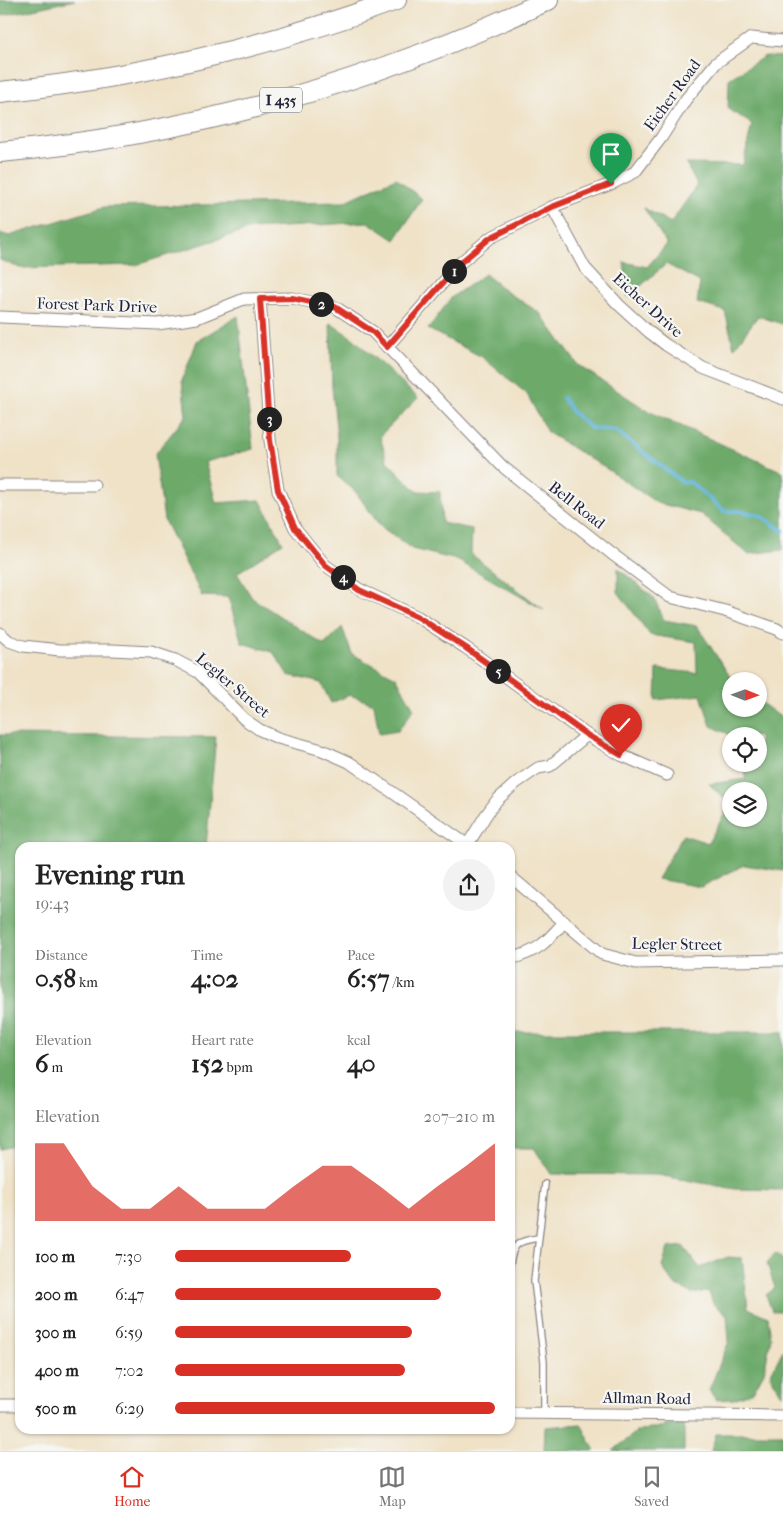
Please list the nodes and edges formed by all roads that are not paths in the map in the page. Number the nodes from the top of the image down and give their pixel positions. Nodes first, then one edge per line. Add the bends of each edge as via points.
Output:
1 (396, 0) edge
2 (548, 0) edge
3 (783, 41) edge
4 (0, 92) edge
5 (0, 152) edge
6 (552, 207) junction
7 (260, 299) junction
8 (0, 317) edge
9 (387, 347) junction
10 (783, 399) edge
11 (0, 485) edge
12 (94, 485) dead end
13 (783, 633) edge
14 (2, 635) edge
15 (587, 735) junction
16 (668, 775) dead end
17 (464, 842) edge
18 (472, 842) edge
19 (515, 880) edge
20 (564, 922) junction
21 (515, 958) edge
22 (783, 960) edge
23 (545, 1184) dead end
24 (538, 1238) junction
25 (515, 1246) edge
26 (0, 1405) edge
27 (15, 1405) edge
28 (515, 1413) edge
29 (544, 1413) junction
30 (783, 1416) edge

1 - 4 highway via 321,27 217,55 105,78
2 - 5 highway, I 435 via 432,51 274,102 141,132
3 - 6 street, Eicher Road via 751,38 716,63 686,98 635,172
6 - 9 street, Eicher Road via 490,238 460,263
6 - 10 street, Eicher Drive via 586,268 649,332 703,368
7 - 8 street, Forest Park Drive via 244,299 197,318 158,324
7 - 9 street, Forest Park Drive via 292,298 335,307 373,332
7 - 15 street via 271,448 278,490 295,528 325,565 359,590 418,617
9 - 13 street, Bell Road via 502,466 670,597 725,611
11 - 12 street
14 - 17 street, Legler Street via 9,642 23,646 151,652 175,660 198,672 244,719 260,730 349,762
15 - 16 street via 621,755
15 - 18 street via 550,766 538,768 497,800
19 - 20 street, Legler Street
20 - 21 street via 540,946
20 - 22 street, Legler Street via 602,954 636,964
23 - 24 lane
24 - 25 lane
24 - 29 lane via 534,1281 544,1362
26 - 27 street
28 - 29 street, Allman Road
29 - 30 street, Allman Road

